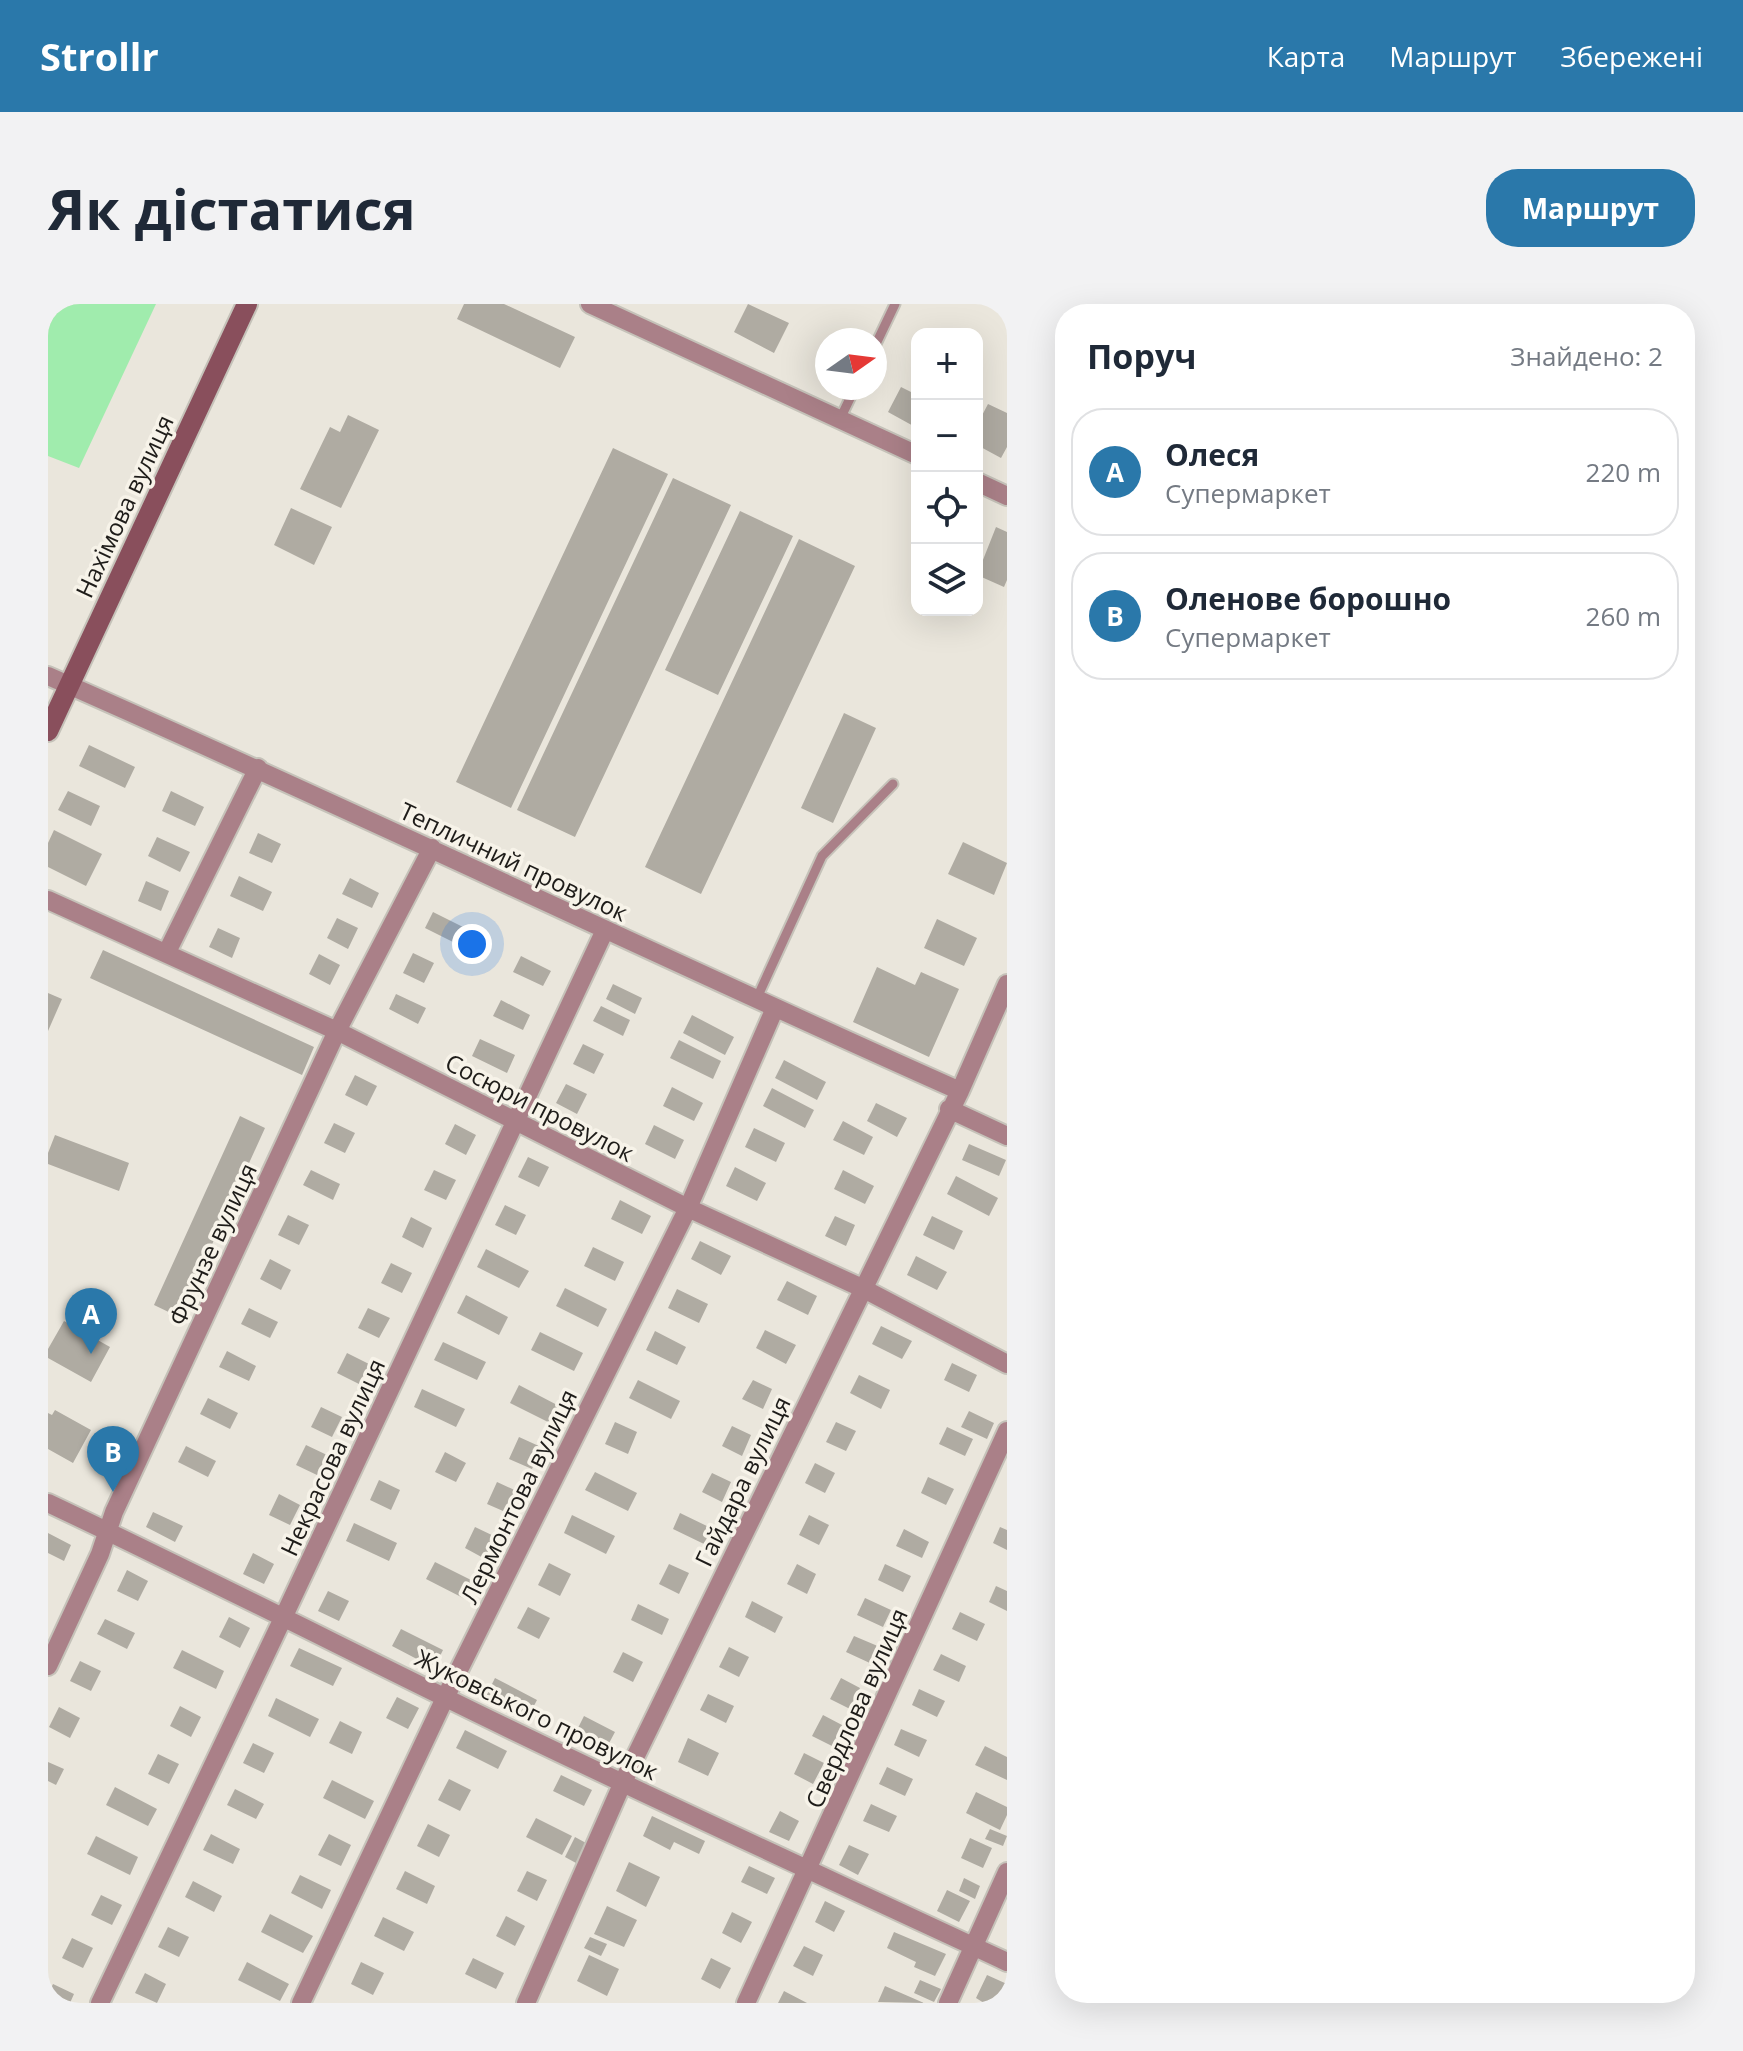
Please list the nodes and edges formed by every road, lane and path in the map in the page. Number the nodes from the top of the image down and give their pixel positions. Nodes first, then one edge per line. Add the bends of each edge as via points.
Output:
1 (247, 304) edge
2 (590, 304) edge
3 (895, 304) edge
4 (884, 328) edge
5 (849, 400) edge
6 (840, 419) junction
7 (911, 452) edge
8 (983, 485) edge
9 (1007, 496) edge
10 (48, 676) edge
11 (69, 685) junction
12 (48, 731) edge
13 (258, 768) junction
14 (893, 784) dead end
15 (432, 848) junction
16 (48, 900) edge
17 (605, 930) junction
18 (167, 952) junction
19 (1007, 984) edge
20 (756, 1000) junction
21 (775, 1008) junction
22 (337, 1031) junction
23 (960, 1091) junction
24 (949, 1109) junction
25 (514, 1121) junction
26 (1007, 1136) edge
27 (688, 1208) junction
28 (862, 1288) junction
29 (1007, 1364) edge
30 (1007, 1431) edge
31 (48, 1503) edge
32 (108, 1531) junction
33 (284, 1616) junction
34 (48, 1666) edge
35 (445, 1698) junction
36 (623, 1782) junction
37 (808, 1871) junction
38 (1007, 1872) edge
39 (973, 1946) junction
40 (1007, 1962) edge
41 (100, 2003) edge
42 (301, 2003) edge
43 (526, 2003) edge
44 (746, 2003) edge
45 (948, 2003) edge

1 - 11 street, Нахімова вулиця
2 - 6 street
3 - 4 lane
5 - 6 lane
6 - 7 street
8 - 9 street
10 - 11 street, Тепличний провулок
11 - 12 street, Нахімова вулиця
11 - 13 street, Тепличний провулок
13 - 15 street, Тепличний провулок
13 - 18 street
14 - 20 lane via 822,856
15 - 17 street, Тепличний провулок
15 - 22 street, Фрунзе вулиця
16 - 18 street, Сосюри провулок
17 - 20 street, Тепличний провулок
17 - 25 street, Некрасова вулиця
18 - 22 street, Сосюри провулок
19 - 23 street, Гайдара вулиця
20 - 21 street, Тепличний провулок
21 - 23 street, Тепличний провулок
21 - 27 street, Лермонтова вулиця
22 - 25 street, Сосюри провулок
22 - 32 street, Фрунзе вулиця
23 - 24 street, Гайдара вулиця
24 - 26 street
24 - 28 street, Гайдара вулиця
25 - 27 street, Сосюри провулок
25 - 33 street, Некрасова вулиця
27 - 28 street, Сосюри провулок
27 - 35 street, Лермонтова вулиця
28 - 29 street, Сосюри провулок
28 - 36 street, Гайдара вулиця
30 - 37 street, Свердлова вулиця
31 - 32 street, Жуковського провулок
32 - 33 street, Жуковського провулок
32 - 34 street, Фрунзе вулиця
33 - 35 street, Жуковського провулок
33 - 41 street, Некрасова вулиця
35 - 36 street, Жуковського провулок
35 - 42 street, Лермонтова вулиця
36 - 37 street, Жуковського провулок
36 - 43 street, Гайдара вулиця
37 - 39 street, Жуковського провулок
37 - 44 street, Свердлова вулиця
38 - 39 street
39 - 40 street, Жуковського провулок
39 - 45 street

